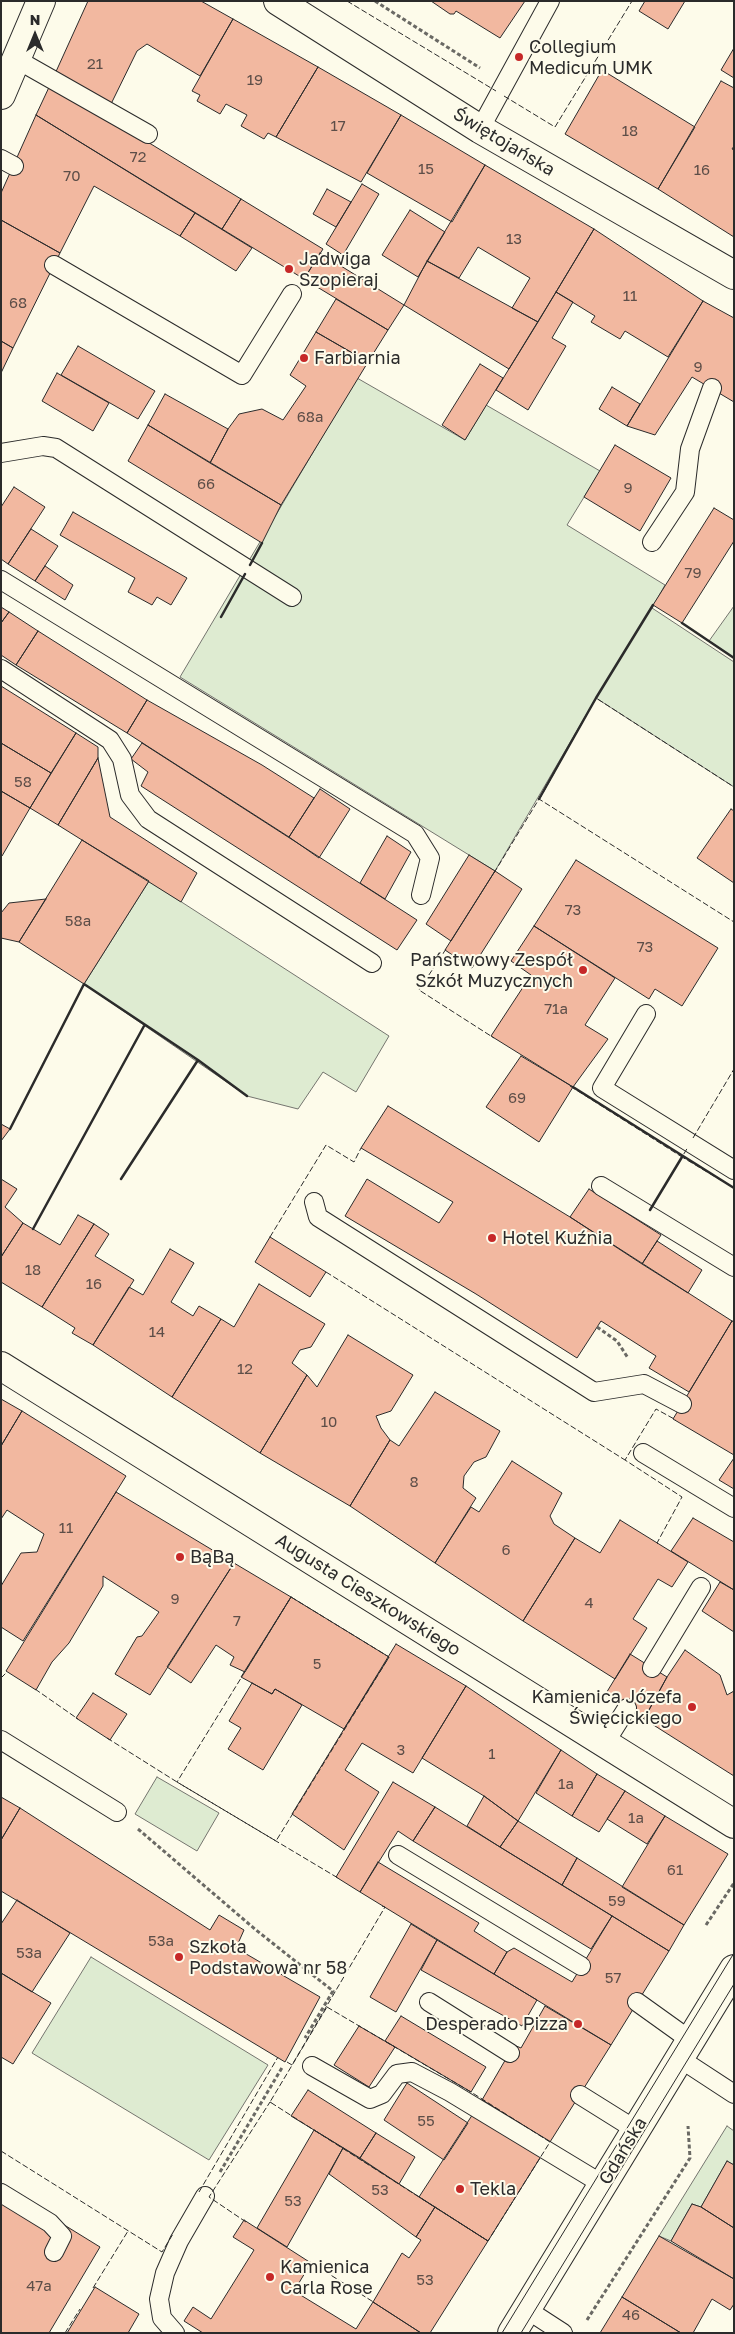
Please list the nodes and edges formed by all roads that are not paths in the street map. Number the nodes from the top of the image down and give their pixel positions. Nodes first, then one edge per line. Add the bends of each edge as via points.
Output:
1 (41, 1) edge
2 (278, 1) edge
3 (550, 1) edge
4 (16, 60) junction
5 (1, 95) edge
6 (480, 129) junction
7 (148, 134) dead end
8 (54, 264) dead end
9 (734, 275) edge
10 (292, 294) dead end
11 (712, 388) dead end
12 (1, 453) edge
13 (652, 542) dead end
14 (1, 580) edge
15 (292, 597) dead end
16 (1, 670) edge
17 (421, 895) dead end
18 (372, 963) dead end
19 (646, 1014) dead end
20 (734, 1170) edge
21 (602, 1186) dead end
22 (314, 1202) dead end
23 (734, 1267) edge
24 (1, 1366) edge
25 (682, 1404) dead end
26 (644, 1453) dead end
27 (734, 1508) edge
28 (701, 1587) dead end
29 (652, 1668) dead end
30 (627, 1708) dead end
31 (1, 1740) edge
32 (605, 1743) junction
33 (117, 1812) road end
34 (734, 1824) edge
35 (398, 1855) dead end
36 (581, 1966) dead end
37 (734, 1969) edge
38 (429, 2002) dead end
39 (637, 2002) dead end
40 (685, 2049) junction
41 (510, 2053) dead end
42 (312, 2066) dead end
43 (734, 2094) edge
44 (580, 2095) dead end
45 (636, 2130) junction
46 (602, 2184) junction
47 (1, 2193) edge
48 (205, 2196) road end
49 (54, 2252) dead end
50 (526, 2309) junction
51 (174, 2333) edge
52 (512, 2333) edge
53 (563, 2333) edge

1 - 4 street
2 - 6 street, Świętojańska
3 - 6 lane
4 - 5 street
4 - 7 lane
6 - 9 street, Świętojańska
8 - 10 lane via 242,375
11 - 13 lane via 690,450 686,492
12 - 15 lane via 44,446 56,448
14 - 17 lane via 415,834 430,858
16 - 18 lane via 110,740 122,759 130,795 148,819
19 - 20 lane via 602,1088
21 - 23 lane
22 - 25 lane via 318,1218 594,1392 644,1384
24 - 32 street, Augusta Cieszkowskiego
26 - 27 lane
28 - 29 lane
30 - 32 lane
31 - 33 lane
32 - 34 street, Augusta Cieszkowskiego
35 - 36 lane
37 - 40 street, Gdańska
38 - 41 lane
39 - 40 lane
40 - 43 lane
40 - 45 street, Gdańska
42 - 46 lane via 370,2099 382,2094 397,2074 412,2072
44 - 45 lane
45 - 46 street, Gdańska
46 - 50 street, Gdańska
47 - 49 lane via 50,2223 62,2236
48 - 51 lane via 178,2242 165,2273 159,2299 162,2318
50 - 52 street, Gdańska
50 - 53 lane

